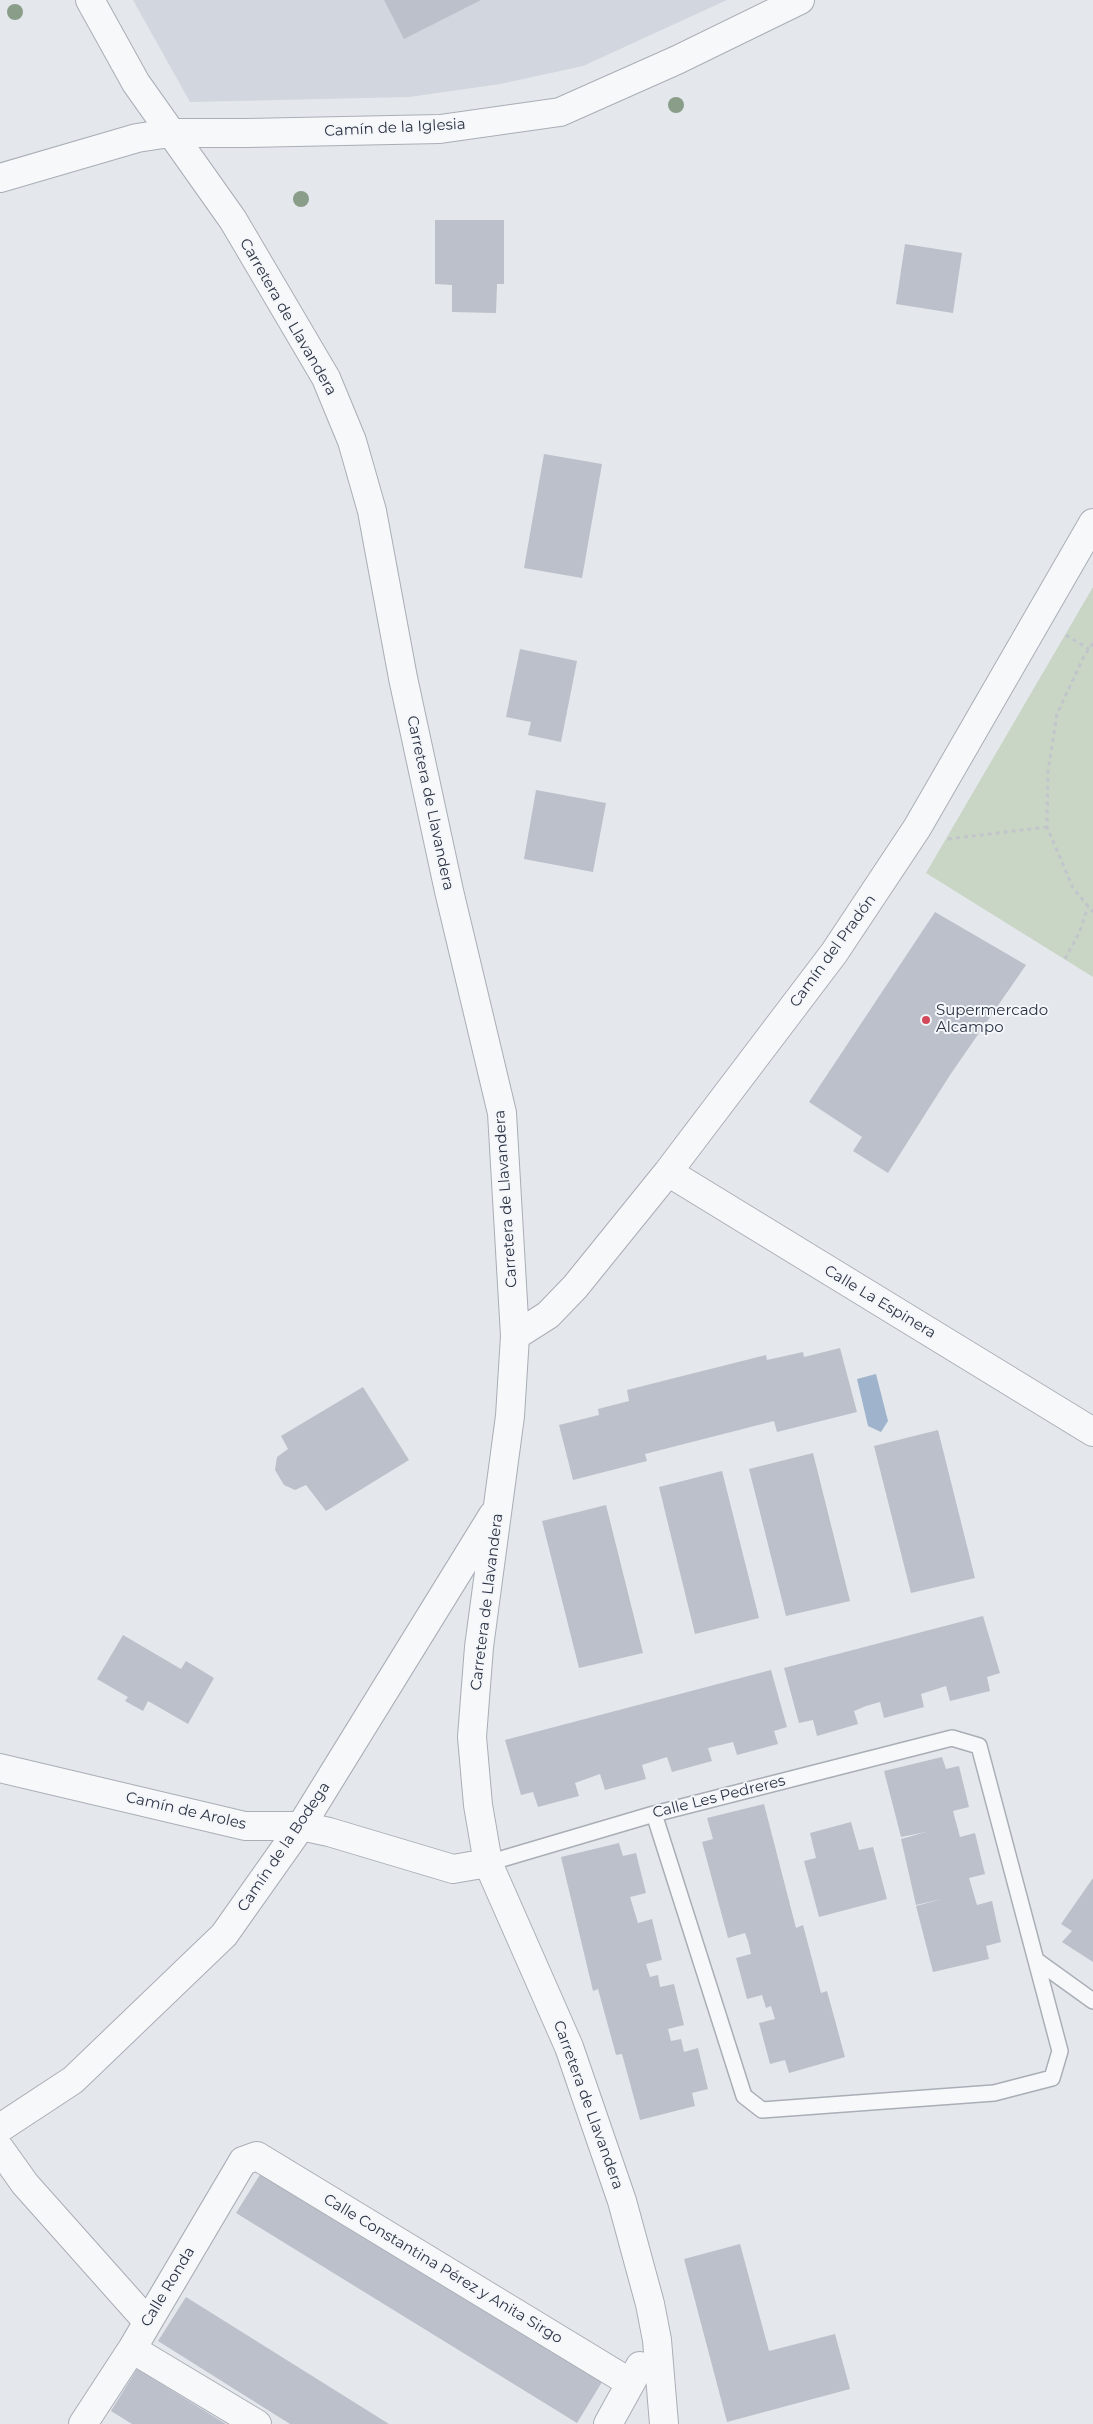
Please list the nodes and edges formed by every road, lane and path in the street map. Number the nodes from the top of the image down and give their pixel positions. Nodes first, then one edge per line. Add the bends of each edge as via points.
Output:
1 (90, 0) edge
2 (800, 0) edge
3 (170, 132) junction
4 (0, 178) edge
5 (1093, 523) edge
6 (1093, 643) edge
7 (1047, 827) junction
8 (917, 828) junction
9 (1088, 906) junction
10 (1093, 912) edge
11 (1065, 959) dead end
12 (668, 1172) junction
13 (515, 1336) junction
14 (1093, 1432) edge
15 (499, 1505) junction
16 (0, 1768) edge
17 (654, 1814) junction
18 (302, 1826) junction
19 (488, 1863) junction
20 (1036, 1960) junction
21 (1093, 2001) edge
22 (0, 2128) edge
23 (0, 2149) edge
24 (257, 2156) joint
25 (147, 2321) junction
26 (657, 2340) junction
27 (132, 2348) junction
28 (629, 2382) junction
29 (83, 2424) edge
30 (257, 2424) edge
31 (608, 2424) edge
32 (664, 2424) edge

1 - 3 street, Carretera de Llavandera via 136,83
2 - 3 street, Camín de la Iglesia via 560,112 440,129
3 - 4 street, Camín de la Iglesia via 137,138
3 - 13 street, Carretera de Llavandera via 233,220 326,378 355,450 372,511 403,678 502,1113
5 - 8 street, Camín del Pradón
6 - 7 path via 1057,714 1048,771
7 - 8 path via 942,840
7 - 9 path via 1072,888
8 - 12 street, Camín del Pradón via 834,953
9 - 10 path
9 - 11 path
12 - 13 street, Camín del Pradón via 575,1287 548,1315
12 - 14 street, Calle La Espinera
13 - 15 street, Carretera de Llavandera via 510,1416
15 - 18 street, Camín de la Bodega
15 - 19 street, Carretera de Llavandera via 479,1647 472,1737 478,1805
16 - 18 street, Camín de Aroles via 245,1826
17 - 19 lane, Calle Les Pedreres
17 - 20 lane, Calle Les Pedreres via 952,1738 978,1746
17 - 20 lane via 744,2096 762,2110 994,2093 1052,2078 1060,2050
18 - 19 street, Camín de Aroles via 453,1869
18 - 22 street, Camín de la Bodega via 224,1935 73,2080
19 - 26 street, Carretera de Llavandera via 569,2047 622,2201
20 - 21 lane
23 - 25 street via 25,2184
24 - 25 street, Calle Ronda via 243,2161
24 - 28 street, Calle Constantina Pérez y Anita Sirgo
25 - 27 street, Calle Ronda
26 - 28 street
26 - 32 street, Carretera de Llavandera
27 - 29 street, Calle Ronda
27 - 30 street
28 - 31 street

